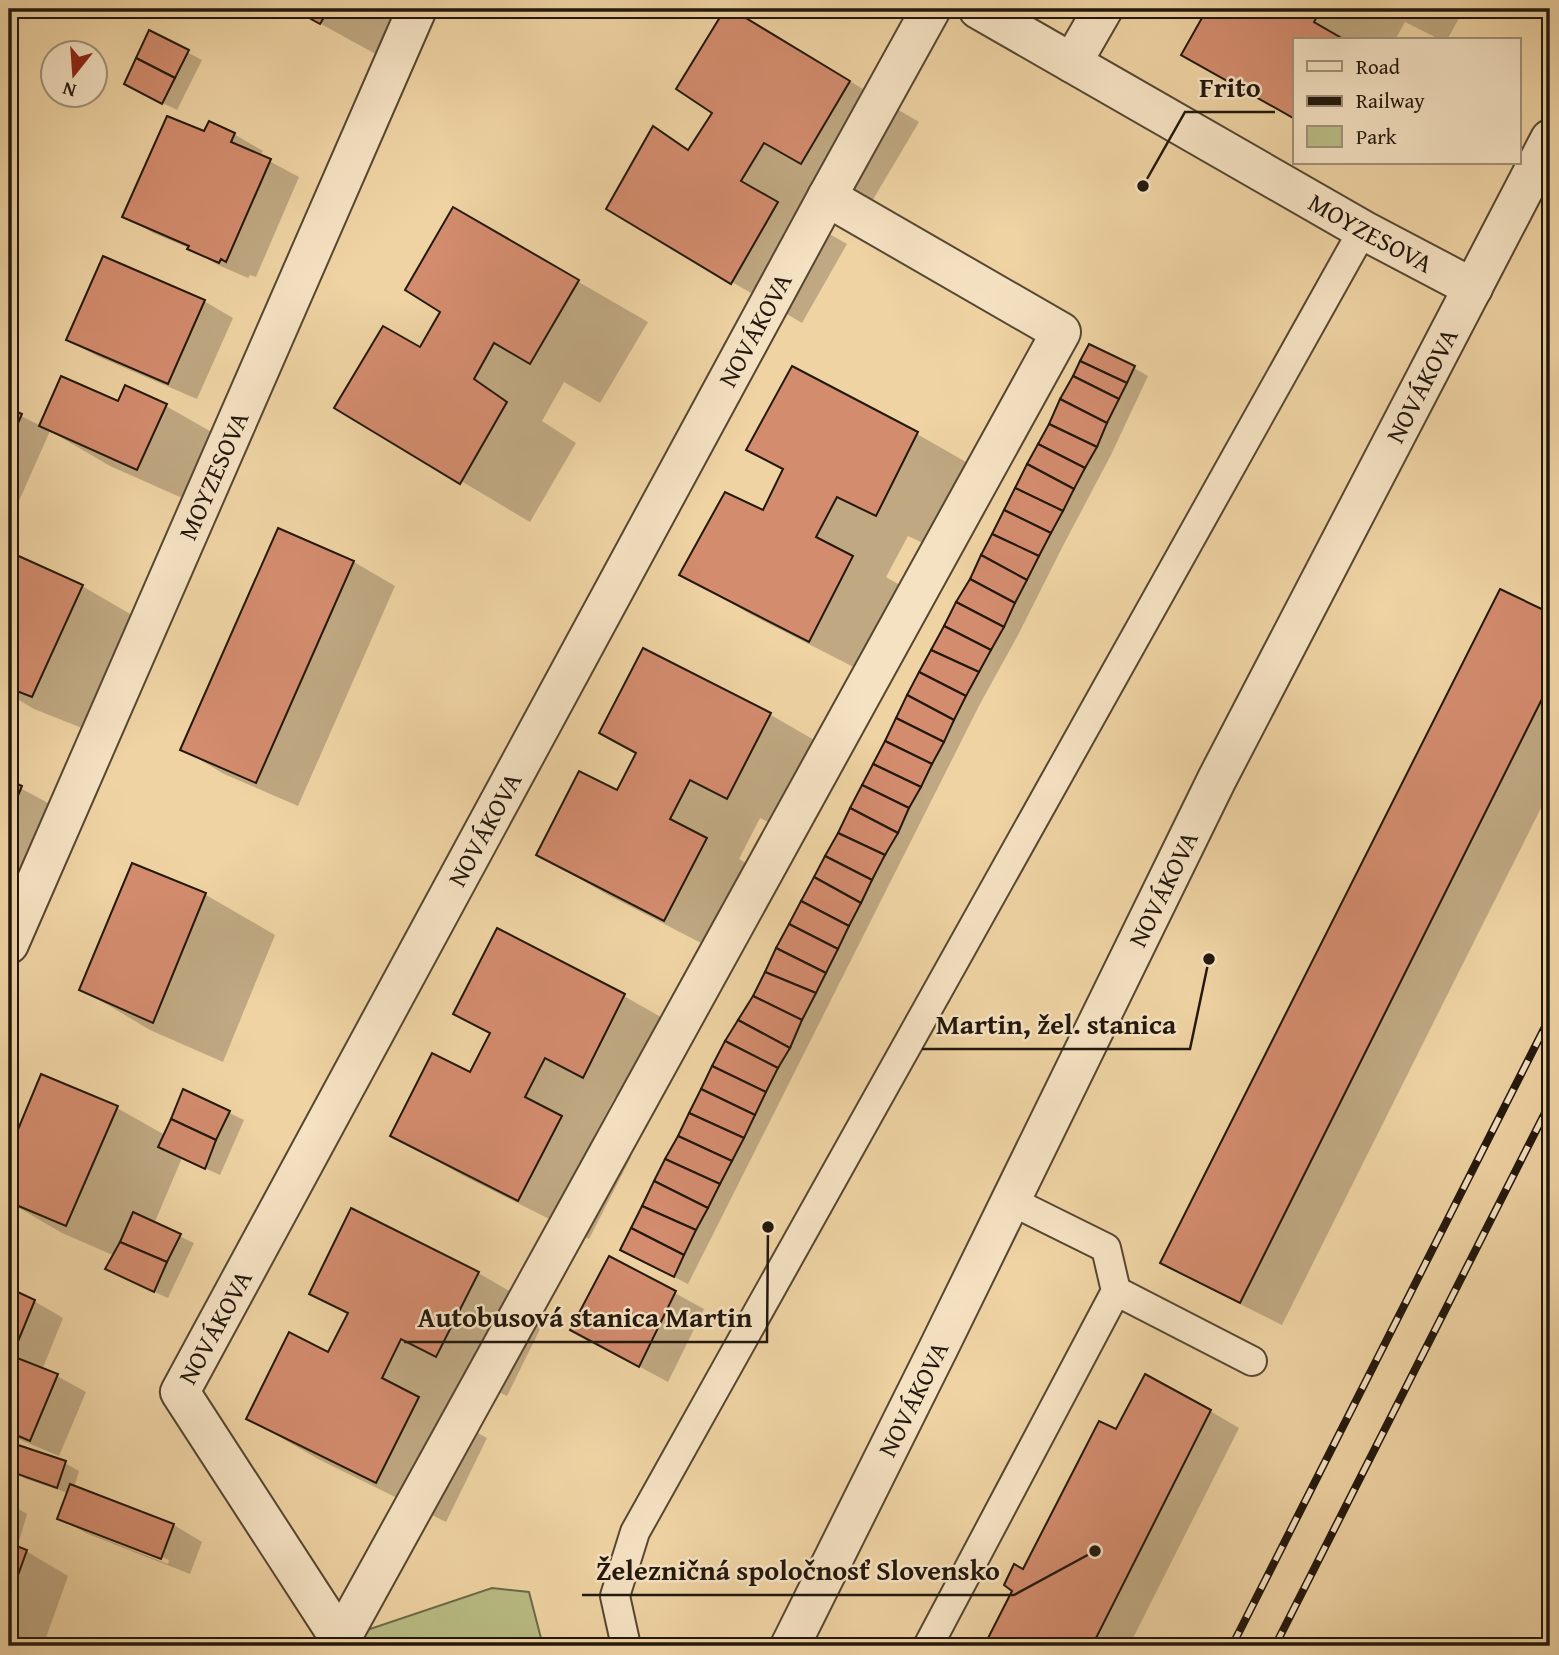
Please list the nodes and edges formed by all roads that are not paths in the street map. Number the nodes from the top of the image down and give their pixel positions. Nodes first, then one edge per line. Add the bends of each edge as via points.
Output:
1 (417, 9) edge
2 (931, 9) edge
3 (978, 9) edge
4 (1103, 9) edge
5 (1072, 63) junction
6 (1550, 139) edge
7 (827, 197) junction
8 (1363, 230) junction
9 (1473, 288) junction
10 (9, 944) edge
11 (1009, 1200) junction
12 (1116, 1291) junction
13 (1252, 1361) dead end
14 (339, 1643) edge
15 (626, 1646) edge
16 (790, 1646) edge
17 (928, 1646) edge

1 - 10 street, MOYZESOVA
2 - 7 street, NOVÁKOVA
3 - 5 street, MOYZESOVA
4 - 5 street
5 - 8 street, MOYZESOVA
6 - 9 street, NOVÁKOVA
7 - 14 street, NOVÁKOVA via 180,1392
7 - 14 street via 1061,332
8 - 9 street, MOYZESOVA
8 - 15 lane via 635,1532 615,1596
9 - 11 street, NOVÁKOVA via 1217,779
11 - 12 lane via 1106,1248
11 - 16 street, NOVÁKOVA
12 - 13 lane
12 - 17 lane

